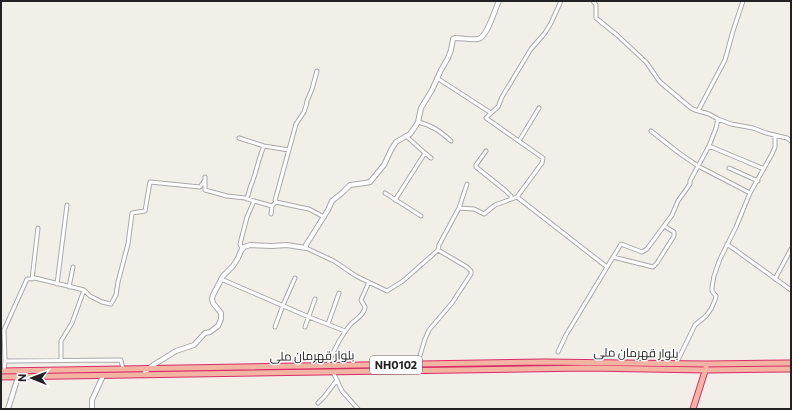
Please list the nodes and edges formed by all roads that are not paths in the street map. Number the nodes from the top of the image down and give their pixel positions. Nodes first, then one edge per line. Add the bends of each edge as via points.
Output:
1 (498, 1) edge
2 (561, 1) edge
3 (593, 1) edge
4 (743, 1) edge
5 (317, 71) dead end
6 (437, 78) junction
7 (539, 108) dead end
8 (698, 111) junction
9 (491, 112) junction
10 (718, 119) junction
11 (418, 122) junction
12 (651, 131) dead end
13 (775, 135) junction
14 (406, 136) junction
15 (239, 138) dead end
16 (519, 141) junction
17 (791, 141) edge
18 (451, 142) dead end
19 (264, 146) junction
20 (709, 146) junction
21 (289, 150) junction
22 (486, 151) dead end
23 (425, 153) junction
24 (431, 158) dead end
25 (698, 166) junction
26 (729, 168) dead end
27 (764, 169) junction
28 (758, 181) junction
29 (467, 184) dead end
30 (750, 193) junction
31 (385, 194) dead end
32 (517, 198) junction
33 (247, 199) junction
34 (511, 199) junction
35 (395, 200) junction
36 (254, 201) junction
37 (276, 202) junction
38 (67, 205) dead end
39 (272, 206) junction
40 (459, 208) junction
41 (271, 214) dead end
42 (421, 216) dead end
43 (324, 217) junction
44 (664, 226) junction
45 (38, 228) dead end
46 (727, 244) junction
47 (306, 248) junction
48 (242, 249) junction
49 (791, 249) edge
50 (438, 250) junction
51 (613, 257) junction
52 (73, 267) dead end
53 (608, 267) junction
54 (32, 278) junction
55 (295, 278) dead end
56 (221, 279) junction
57 (775, 279) junction
58 (369, 282) junction
59 (57, 284) junction
60 (69, 286) junction
61 (84, 290) junction
62 (791, 290) edge
63 (339, 293) dead end
64 (315, 299) dead end
65 (283, 305) junction
66 (309, 317) junction
67 (328, 324) junction
68 (275, 327) dead end
69 (305, 327) dead end
70 (345, 331) junction
71 (558, 352) dead end
72 (5, 361) junction
73 (61, 361) junction
74 (791, 363) edge
75 (676, 364) junction
76 (417, 365) junction
77 (327, 366) junction
78 (706, 367) junction
79 (123, 369) junction
80 (148, 369) junction
81 (774, 369) junction
82 (791, 369) edge
83 (3, 371) edge
84 (333, 372) junction
85 (791, 372) edge
86 (143, 375) junction
87 (103, 376) junction
88 (1, 377) edge
89 (18, 377) junction
90 (336, 380) junction
91 (318, 402) dead end
92 (8, 409) edge
93 (92, 409) edge
94 (358, 409) edge
95 (693, 409) edge

1 - 6 street via 484,36 480,39 453,39 448,58
2 - 9 street via 545,33 531,49 498,107
3 - 8 street via 596,5 596,18 646,62 660,82
4 - 8 street via 725,60
5 - 21 street via 304,112 296,124
6 - 9 street
6 - 11 street via 421,108
7 - 16 street
8 - 10 street
9 - 16 street via 486,118
10 - 13 street
10 - 20 street
11 - 14 street
11 - 18 street via 442,133
12 - 25 street
13 - 17 street
13 - 27 street via 775,147
14 - 23 street
14 - 43 street via 396,142 384,165 370,182 350,185 332,201
15 - 19 street
16 - 32 street via 544,158
19 - 21 street
19 - 33 street
20 - 25 street
20 - 27 street
21 - 37 street
22 - 34 street via 476,167 511,196
23 - 24 street
23 - 35 street
25 - 30 street
25 - 44 street
26 - 28 street
27 - 28 street
28 - 30 street
29 - 40 street
30 - 46 street
31 - 35 street
32 - 34 street
32 - 53 street
33 - 36 street
33 - 61 street via 205,190 205,178 200,187 150,182 145,212 132,212 128,244 116,295 111,304 90,296
34 - 40 street via 484,214 474,209
35 - 42 street
36 - 39 street
36 - 48 street via 240,244
37 - 39 street
37 - 43 street via 309,208
38 - 59 street
39 - 41 street
40 - 50 street
43 - 47 street
44 - 51 street via 645,251 621,244
44 - 51 street via 674,232 674,236 653,267
45 - 54 street
46 - 57 street
46 - 75 street via 714,276 712,291 716,296 715,300 706,316 695,325
47 - 48 street via 250,245
47 - 58 street
48 - 56 street via 233,266
49 - 57 street
50 - 58 street via 404,281 387,291
50 - 76 street via 467,267 471,274 452,303 429,330
51 - 53 street
52 - 60 street
53 - 71 street
54 - 59 street
54 - 72 street via 26,278 4,330
55 - 65 street
56 - 65 street
56 - 80 street via 212,299 221,313 218,326 205,333 194,344 176,351
57 - 62 street
58 - 70 street via 361,300 365,307 363,314
59 - 60 street
60 - 61 street
61 - 73 street via 72,323 61,341
63 - 67 street
64 - 66 street
65 - 66 street
65 - 68 street
66 - 67 street
66 - 69 street
67 - 70 street
70 - 77 street
72 - 73 street
72 - 83 street
73 - 79 street via 121,360
74 - 78 highway, بلوار قهرمان ملی / NH0102
75 - 76 highway, بلوار قهرمان ملی / NH0102 via 545,362
75 - 78 highway, بلوار قهرمان ملی / NH0102
76 - 77 highway, بلوار قهرمان ملی / NH0102
77 - 80 highway, بلوار قهرمان ملی / NH0102
78 - 81 highway, بلوار قهرمان ملی / NH0102
78 - 84 highway, بلوار قهرمان ملی / NH0102
78 - 95 highway
79 - 80 highway, بلوار قهرمان ملی / NH0102
79 - 83 highway, بلوار قهرمان ملی / NH0102
80 - 86 street
81 - 82 highway, بلوار قهرمان ملی / NH0102
81 - 85 street
84 - 86 highway, بلوار قهرمان ملی / NH0102
84 - 90 street
86 - 87 highway, بلوار قهرمان ملی / NH0102
87 - 89 highway, بلوار قهرمان ملی / NH0102
87 - 93 street via 92,400
88 - 89 highway, بلوار قهرمان ملی / NH0102
89 - 92 street
90 - 91 street
90 - 94 street

